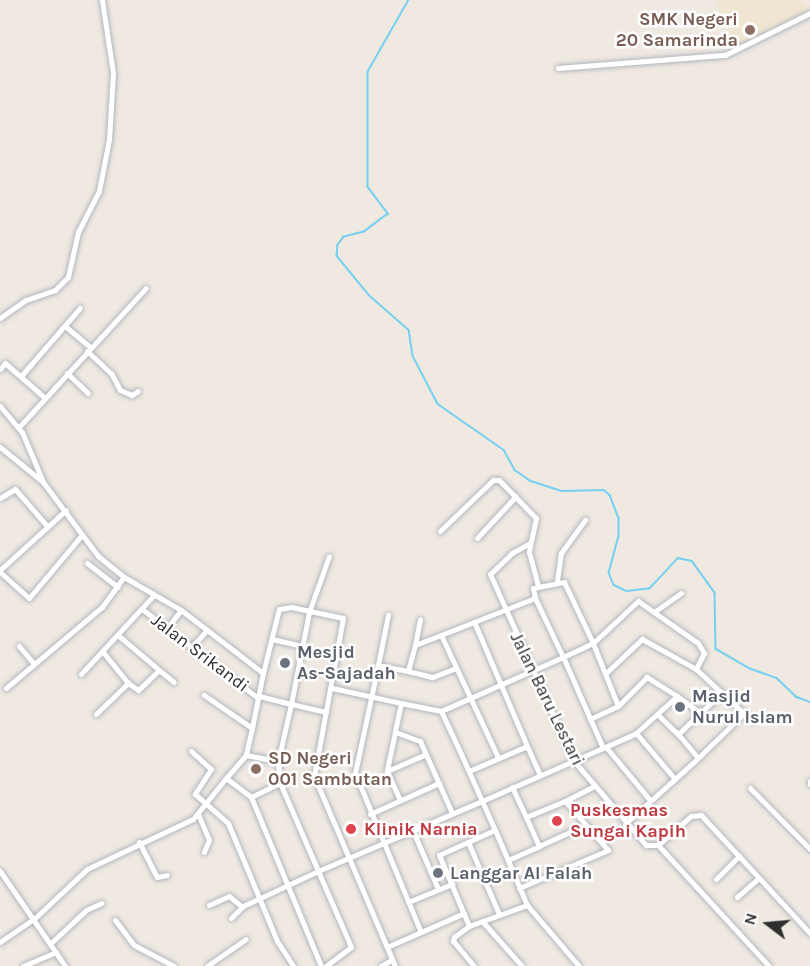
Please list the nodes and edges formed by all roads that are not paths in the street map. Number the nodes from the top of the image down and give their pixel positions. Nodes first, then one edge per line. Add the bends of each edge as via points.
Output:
1 (102, 0) edge
2 (810, 13) edge
3 (558, 68) dead end
4 (146, 288) dead end
5 (80, 308) dead end
6 (0, 318) edge
7 (65, 326) junction
8 (88, 349) junction
9 (3, 361) edge
10 (0, 369) edge
11 (67, 373) junction
12 (21, 376) junction
13 (138, 391) dead end
14 (88, 393) dead end
15 (45, 398) junction
16 (1, 410) edge
17 (19, 427) junction
18 (0, 447) edge
19 (43, 482) junction
20 (516, 496) junction
21 (0, 498) edge
22 (66, 510) junction
23 (585, 520) dead end
24 (48, 527) junction
25 (440, 531) dead end
26 (81, 536) junction
27 (477, 538) dead end
28 (531, 543) junction
29 (329, 556) dead end
30 (87, 563) dead end
31 (0, 571) edge
32 (124, 577) junction
33 (557, 581) junction
34 (538, 585) junction
35 (118, 587) junction
36 (681, 593) dead end
37 (154, 595) junction
38 (535, 598) junction
39 (142, 609) junction
40 (181, 610) junction
41 (504, 610) junction
42 (309, 612) junction
43 (654, 612) junction
44 (388, 615) dead end
45 (420, 619) dead end
46 (474, 622) junction
47 (167, 628) junction
48 (207, 630) junction
49 (441, 635) junction
50 (118, 636) junction
51 (272, 639) junction
52 (593, 643) junction
53 (415, 645) junction
54 (19, 646) dead end
55 (302, 646) junction
56 (192, 647) junction
57 (103, 652) junction
58 (562, 657) junction
59 (34, 664) junction
60 (378, 665) junction
61 (456, 669) junction
62 (696, 669) junction
63 (159, 670) junction
64 (408, 671) junction
65 (530, 672) junction
66 (263, 673) junction
67 (606, 673) junction
68 (81, 674) dead end
69 (174, 682) dead end
70 (129, 683) junction
71 (500, 684) junction
72 (6, 688) dead end
73 (332, 688) junction
74 (722, 693) junction
75 (204, 695) dead end
76 (370, 696) junction
77 (677, 696) junction
78 (259, 697) junction
79 (470, 698) junction
80 (401, 703) junction
81 (291, 704) junction
82 (618, 706) junction
83 (441, 711) junction
84 (326, 712) junction
85 (700, 713) junction
86 (96, 714) dead end
87 (657, 714) junction
88 (742, 715) junction
89 (590, 719) junction
90 (751, 720) dead end
91 (252, 728) junction
92 (394, 732) junction
93 (636, 733) junction
94 (678, 734) junction
95 (527, 746) junction
96 (605, 748) junction
97 (191, 751) dead end
98 (424, 754) junction
99 (246, 755) junction
100 (498, 757) junction
101 (698, 758) junction
102 (278, 761) junction
103 (574, 761) junction
104 (387, 771) junction
105 (469, 771) junction
106 (540, 775) junction
107 (226, 778) junction
108 (675, 779) junction
109 (280, 783) junction
110 (439, 783) junction
111 (594, 786) junction
112 (512, 787) junction
113 (750, 788) dead end
114 (251, 797) junction
115 (400, 800) junction
116 (650, 800) junction
117 (206, 801) junction
118 (482, 801) junction
119 (565, 801) junction
120 (198, 813) junction
121 (452, 813) junction
122 (370, 814) junction
123 (526, 818) junction
124 (625, 824) junction
125 (585, 825) junction
126 (495, 830) junction
127 (413, 831) junction
128 (139, 842) junction
129 (468, 842) junction
130 (382, 844) junction
131 (658, 845) junction
132 (539, 846) junction
133 (810, 849) edge
134 (204, 852) dead end
135 (439, 855) junction
136 (739, 856) junction
137 (349, 858) junction
138 (508, 860) junction
139 (426, 861) junction
140 (1, 870) edge
141 (318, 871) junction
142 (167, 875) dead end
143 (759, 878) junction
144 (716, 879) dead end
145 (289, 884) junction
146 (452, 884) junction
147 (519, 888) junction
148 (438, 889) junction
149 (737, 897) dead end
150 (259, 898) junction
151 (408, 902) junction
152 (102, 903) dead end
153 (209, 905) dead end
154 (527, 905) junction
155 (242, 907) junction
156 (464, 913) junction
157 (499, 914) junction
158 (35, 918) junction
159 (231, 918) dead end
160 (115, 920) dead end
161 (482, 921) junction
162 (469, 926) junction
163 (421, 932) junction
164 (810, 933) edge
165 (246, 939) dead end
166 (0, 942) edge
167 (51, 943) junction
168 (387, 947) junction
169 (56, 952) junction
170 (391, 960) junction
171 (23, 966) edge
172 (65, 966) edge
173 (174, 966) edge
174 (207, 966) edge
175 (293, 966) edge
176 (321, 966) edge
177 (326, 966) edge
178 (381, 966) edge
179 (395, 966) edge
180 (474, 966) edge
181 (522, 966) edge
182 (579, 966) edge
183 (769, 966) edge

1 - 6 street via 112,93 99,191 78,232 68,277 55,290 26,300
2 - 3 street via 725,55
4 - 8 street
5 - 7 street
7 - 8 street
7 - 12 street
8 - 11 street
8 - 13 street via 111,373 120,390 132,395
9 - 10 street
9 - 12 street
11 - 14 street
11 - 15 street
12 - 15 street
15 - 17 street
16 - 17 street
17 - 19 street
18 - 19 street
19 - 22 street
20 - 25 street via 499,480 492,480
20 - 27 street
20 - 28 street via 536,518
21 - 24 street via 15,489
22 - 24 street
22 - 26 street
23 - 33 street via 561,553
24 - 31 street
26 - 31 street via 29,598
26 - 32 street
28 - 34 street
28 - 41 street, Jalan Baru Lestari via 490,572
29 - 42 street
30 - 35 street
32 - 35 street
32 - 37 street
33 - 34 street
33 - 52 street via 564,582
34 - 38 street via 532,589
35 - 59 street via 102,607
36 - 43 street
37 - 39 street
37 - 40 street
38 - 41 street
38 - 58 street
39 - 47 street, Jalan Srikandi
39 - 50 street
40 - 47 street
40 - 48 street
41 - 46 street
41 - 65 street, Jalan Baru Lestari
42 - 51 street via 291,607 279,609
42 - 55 street
42 - 73 street via 344,620
43 - 52 street via 637,602
43 - 62 street via 702,648 704,655
44 - 60 street
45 - 53 street
46 - 49 street
46 - 71 street
47 - 56 street, Jalan Srikandi
48 - 56 street
48 - 66 street
49 - 53 street
49 - 61 street
50 - 57 street
50 - 63 street
51 - 55 street
51 - 66 street
52 - 58 street
52 - 67 street
53 - 64 street
54 - 59 street
55 - 81 street
56 - 78 street, Jalan Srikandi
57 - 68 street
57 - 70 street
58 - 65 street
58 - 89 street
59 - 72 street
60 - 64 street
60 - 76 street
61 - 64 street via 432,677
61 - 79 street
62 - 67 street via 641,639
62 - 74 street
63 - 69 street
63 - 70 street via 138,690
65 - 71 street
65 - 103 street, Jalan Baru Lestari
66 - 78 street
67 - 82 street
70 - 86 street
71 - 79 street
71 - 95 street
73 - 76 street
73 - 84 street
74 - 85 street
74 - 88 street
75 - 91 street
76 - 80 street
76 - 122 street via 355,773
77 - 82 street via 647,677
77 - 85 street
77 - 87 street
78 - 81 street
78 - 91 street
79 - 83 street
79 - 100 street
80 - 83 street
80 - 92 street
81 - 84 street
81 - 102 street
82 - 89 street
83 - 105 street
84 - 137 street via 314,776
85 - 94 street
87 - 93 street
87 - 94 street
88 - 90 street
88 - 101 street
89 - 96 street
91 - 99 street
92 - 98 street via 419,740
92 - 104 street
93 - 96 street
93 - 108 street
94 - 101 street
95 - 100 street
95 - 106 street
96 - 103 street
96 - 116 street
97 - 117 street via 211,769 195,792
98 - 104 street
98 - 110 street
99 - 102 street
99 - 107 street
100 - 105 street
101 - 108 street
102 - 109 street
103 - 106 street
103 - 111 street, Jalan Baru Lestari
104 - 115 street
105 - 118 street
106 - 112 street
107 - 114 street
107 - 117 street
108 - 116 street
109 - 114 street
109 - 141 street
110 - 115 street
110 - 121 street
111 - 119 street
111 - 124 street, Jalan Baru Lestari
112 - 118 street
112 - 123 street
113 - 133 street
114 - 145 street
115 - 122 street
116 - 124 street
117 - 120 street
117 - 150 street via 228,823
118 - 121 street
118 - 126 street
119 - 123 street
119 - 125 street
120 - 128 street via 193,819
120 - 134 street via 209,840
121 - 127 street
122 - 130 street
123 - 132 street
124 - 131 street, Jalan Baru Lestari via 644,844
125 - 132 street
125 - 147 street via 608,850
126 - 129 street
126 - 138 street
127 - 130 street
127 - 139 street
128 - 142 street via 157,877
128 - 158 street via 82,872
129 - 135 street
129 - 157 street
130 - 137 street
130 - 151 street
131 - 136 street via 698,813
131 - 183 street
132 - 138 street
135 - 139 street
135 - 146 street
136 - 143 street
136 - 144 street
137 - 141 street
137 - 168 street
138 - 147 street
139 - 148 street
140 - 158 street
141 - 145 street
141 - 177 street via 351,947
143 - 149 street
143 - 164 street
145 - 150 street
145 - 176 street
146 - 148 street
146 - 156 street
147 - 154 street
148 - 151 street
150 - 155 street
150 - 175 street
151 - 163 street
152 - 167 street via 86,910
153 - 155 street via 229,896
154 - 157 street
154 - 182 street
155 - 159 street
156 - 162 street
156 - 163 street
157 - 161 street
158 - 166 street
158 - 167 street
160 - 173 street via 134,945
161 - 162 street
161 - 181 street
162 - 180 street via 453,941
163 - 168 street
165 - 174 street
167 - 169 street
168 - 170 street
169 - 171 street
169 - 172 street
170 - 178 street
170 - 179 street

